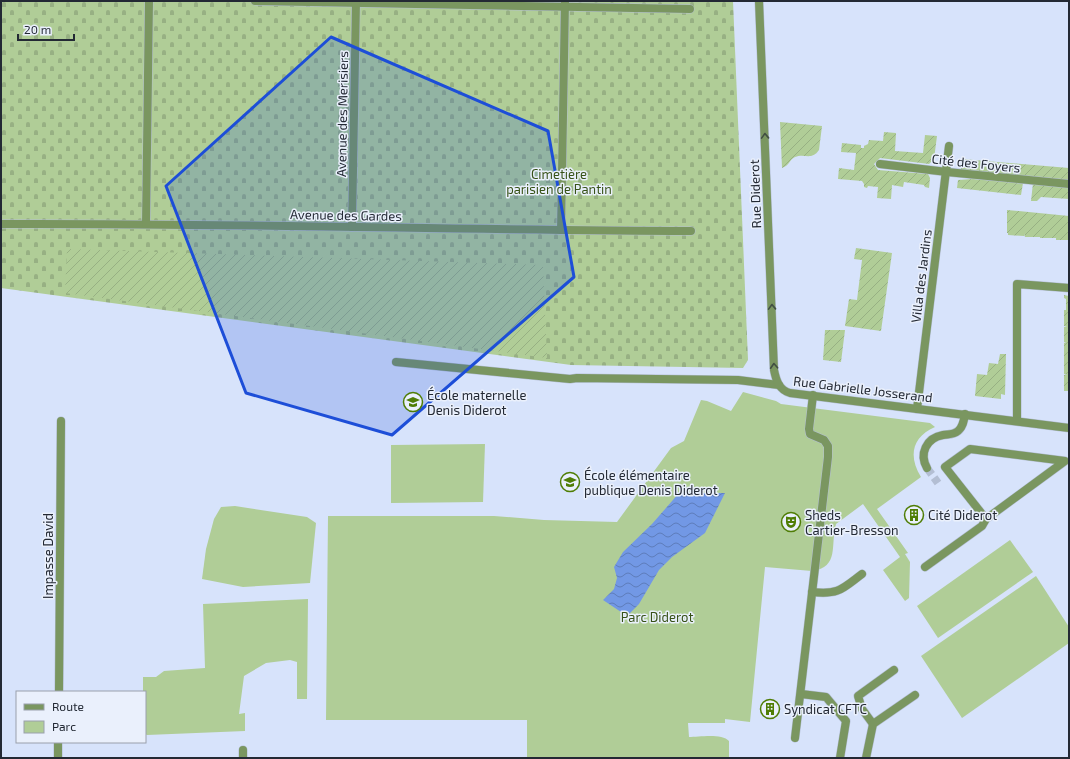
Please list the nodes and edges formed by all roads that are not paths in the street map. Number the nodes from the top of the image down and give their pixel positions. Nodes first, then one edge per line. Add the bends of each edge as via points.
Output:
1 (149, 1) edge
2 (255, 1) edge
3 (759, 1) edge
4 (356, 2) edge
5 (565, 4) edge
6 (690, 9) dead end
7 (949, 146) dead end
8 (880, 164) dead end
9 (947, 172) junction
10 (1069, 184) edge
11 (1, 224) edge
12 (146, 224) junction
13 (352, 227) junction
14 (561, 230) junction
15 (691, 231) dead end
16 (1069, 288) edge
17 (396, 362) dead end
18 (779, 385) junction
19 (813, 395) junction
20 (917, 408) junction
21 (965, 414) junction
22 (61, 421) dead end
23 (1017, 421) junction
24 (1069, 428) edge
25 (1068, 463) edge
26 (927, 468) tunnel mouth
27 (986, 519) junction
28 (925, 567) dead end
29 (862, 574) dead end
30 (812, 592) junction
31 (894, 670) dead end
32 (59, 691) edge
33 (801, 694) junction
34 (915, 695) dead end
35 (873, 724) junction
36 (796, 738) dead end
37 (58, 743) edge
38 (58, 758) edge
39 (840, 758) edge
40 (866, 758) edge

1 - 12 street
2 - 4 street
18 -> 3 street, Rue Diderot via 774,370
4 - 5 street
4 - 13 street, Avenue des Merisiers
5 - 6 street
5 - 14 street
7 - 9 street, Villa des Jardins
8 - 9 street, Cité des Foyers
9 - 10 street, Cité des Foyers
9 - 20 street, Villa des Jardins
11 - 12 street, Avenue des Gardes
12 - 13 street, Avenue des Gardes
13 - 14 street, Avenue des Gardes
14 - 15 street, Avenue des Gardes
16 - 23 street via 1017,284
17 - 18 street, Rue Gabrielle Josserand via 570,379 738,380
18 - 19 street, Rue Gabrielle Josserand via 786,392
19 - 20 street, Rue Gabrielle Josserand
19 - 30 street via 808,429 810,434 824,440 828,446
20 - 21 street, Rue Gabrielle Josserand
21 - 23 street, Rue Gabrielle Josserand
21 - 26 street via 963,425 958,432 937,437 924,449 923,458
22 - 32 street, Impasse David
23 - 24 street, Rue Gabrielle Josserand
25 - 27 street
25 - 27 street via 970,449 945,467
27 - 28 street via 982,526
29 - 30 street via 837,592
30 - 33 street
31 - 35 street via 858,696 862,710
33 - 36 street
33 - 39 street via 826,697 846,720
34 - 35 street
35 - 40 street
37 - 38 street

